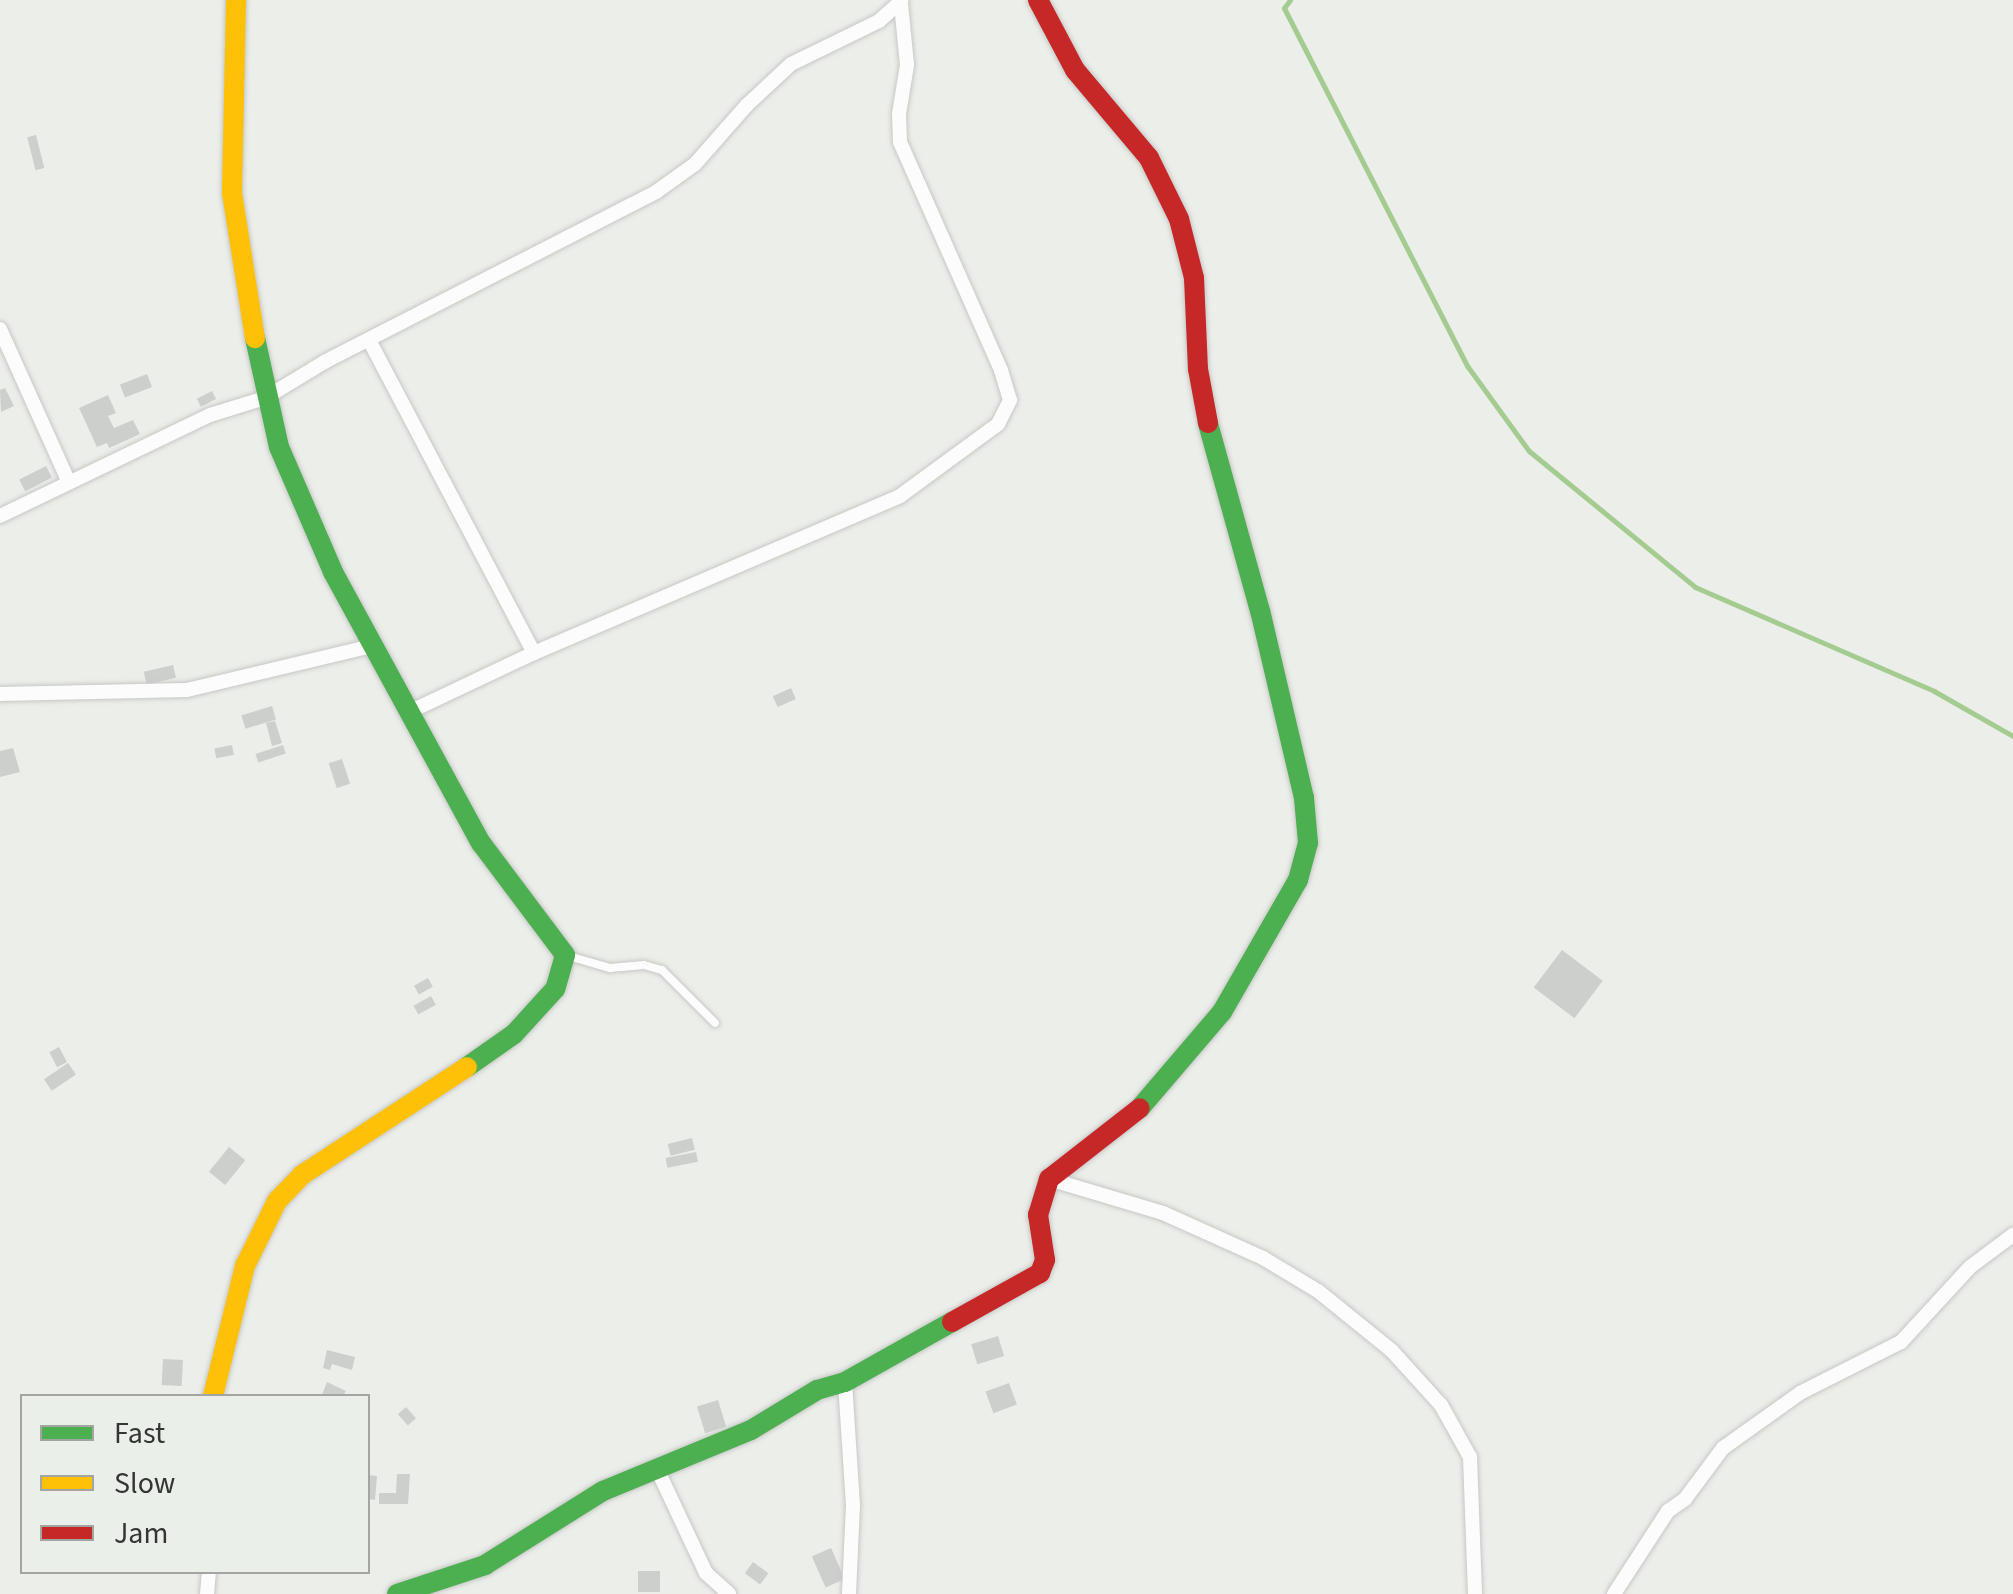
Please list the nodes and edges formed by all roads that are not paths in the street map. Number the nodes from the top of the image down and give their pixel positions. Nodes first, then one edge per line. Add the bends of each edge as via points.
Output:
1 (236, 0) edge
2 (1038, 0) edge
3 (901, 2) edge
4 (0, 328) edge
5 (369, 340) junction
6 (265, 398) junction
7 (68, 480) junction
8 (0, 516) edge
9 (372, 646) junction
10 (534, 653) junction
11 (0, 694) edge
12 (406, 713) junction
13 (565, 955) junction
14 (715, 1023) dead end
15 (1049, 1180) junction
16 (2013, 1235) edge
17 (844, 1382) junction
18 (213, 1394) edge
19 (658, 1470) junction
20 (397, 1594) edge
21 (729, 1594) edge
22 (849, 1594) edge
23 (1475, 1594) edge
24 (1614, 1594) edge

1 - 6 street via 232,193
2 - 15 street via 1075,70 1149,158 1178,219 1194,278 1198,369 1209,427 1288,724 1308,844 1298,880 1261,949 1198,1044 1136,1112
3 - 5 street via 879,21 791,64 695,164 656,192
3 - 10 street via 907,65 900,142 1001,370 1010,400 998,424 900,496
4 - 7 street
5 - 6 street
5 - 10 street
6 - 7 street via 210,415
6 - 9 street via 302,505
7 - 8 street
9 - 11 street via 187,690
9 - 12 street
10 - 12 street
12 - 13 street via 481,842
13 - 14 lane via 610,968 644,964 662,970
13 - 18 street via 555,988 514,1034 302,1175 277,1201 245,1266
15 - 17 street via 1038,1215 1045,1260 1040,1272
15 - 23 street via 1163,1213 1263,1258 1318,1290 1416,1374 1470,1457
16 - 24 street via 1970,1268 1901,1342 1800,1393 1723,1448 1668,1511
17 - 19 street
17 - 22 street via 853,1505
19 - 20 street via 602,1491 485,1565
19 - 21 street via 706,1573

